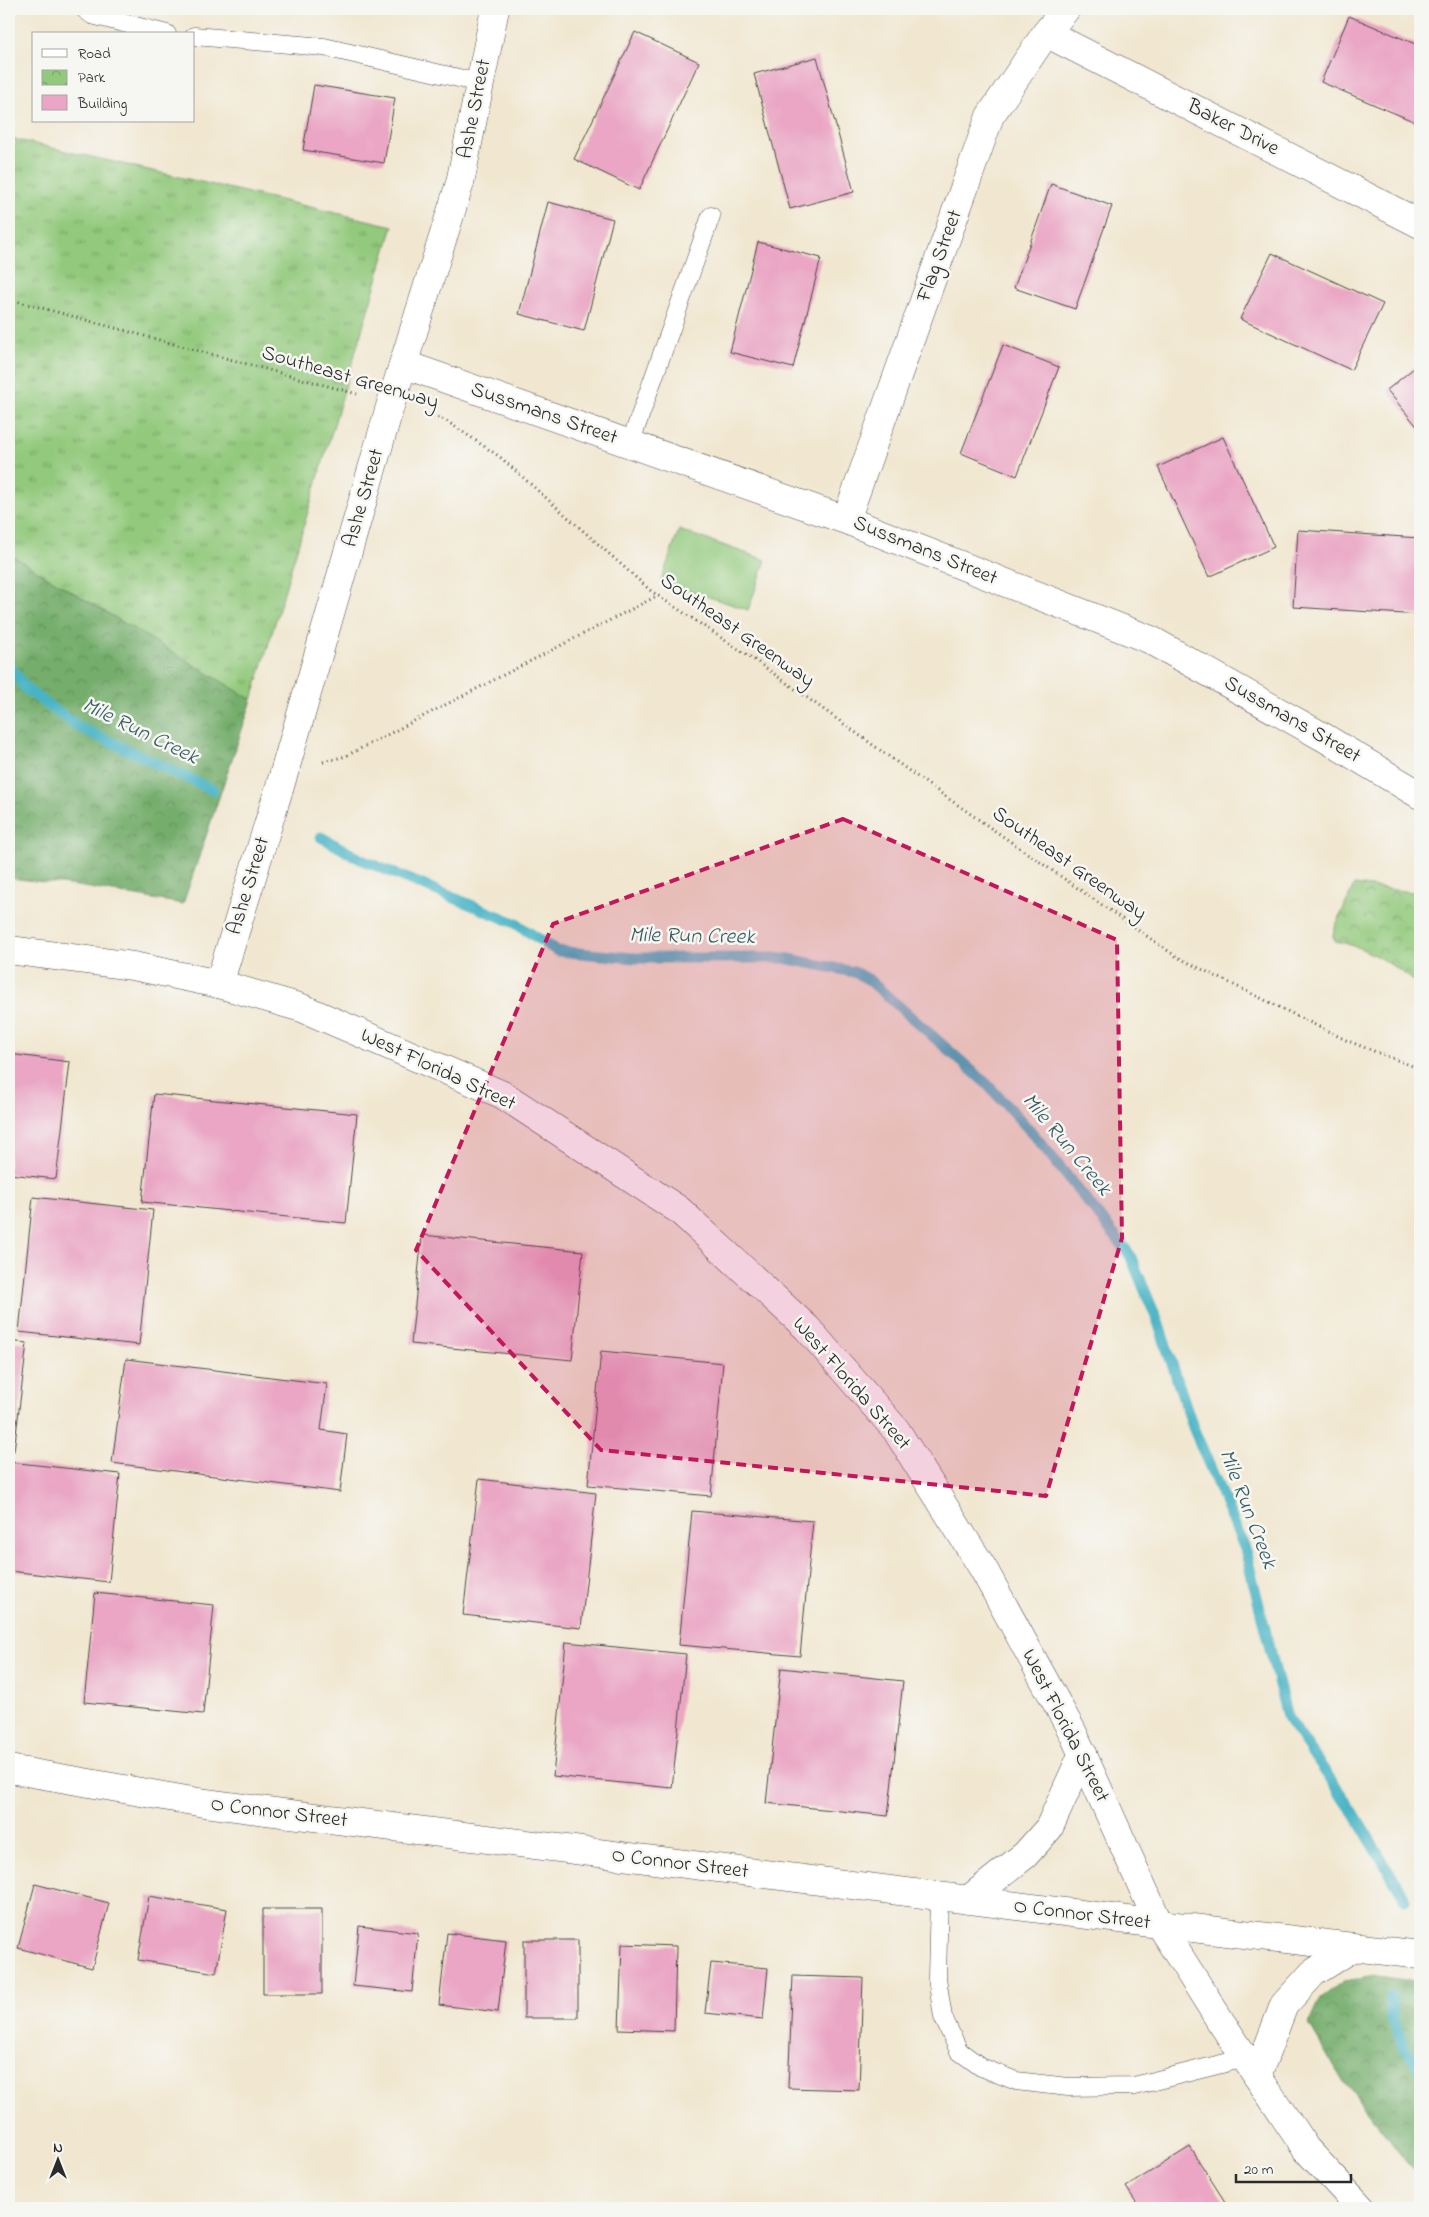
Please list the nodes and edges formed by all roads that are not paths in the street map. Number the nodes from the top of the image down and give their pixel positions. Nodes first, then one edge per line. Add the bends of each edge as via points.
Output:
1 (84, 9) edge
2 (495, 9) edge
3 (1066, 9) edge
4 (159, 32) edge
5 (1046, 33) junction
6 (195, 36) edge
7 (480, 83) junction
8 (711, 216) dead end
9 (1420, 224) edge
10 (403, 364) junction
11 (630, 444) junction
12 (846, 520) junction
13 (1420, 795) edge
14 (9, 950) edge
15 (219, 984) junction
16 (1083, 1754) junction
17 (9, 1769) edge
18 (939, 1896) junction
19 (968, 1900) junction
20 (1159, 1924) junction
21 (1354, 1947) junction
22 (1420, 1955) edge
23 (1251, 2067) junction
24 (1361, 2208) edge

1 - 4 lane via 92,15
2 - 7 street, Ashe Street
3 - 5 street, Flag Street
5 - 9 street, Baker Drive
5 - 12 street, Flag Street via 990,116
6 - 7 lane via 324,47
7 - 10 street, Ashe Street via 460,183
8 - 11 lane
10 - 11 street, Sussmans Street
10 - 15 street, Ashe Street
11 - 12 street, Sussmans Street
12 - 13 street, Sussmans Street via 1151,640
14 - 15 street, West Florida Street via 133,966
15 - 16 street, West Florida Street via 302,1008 503,1096 678,1210 807,1328 896,1430 984,1570
16 - 19 street via 1049,1828 1025,1855
16 - 20 street, West Florida Street
17 - 18 street, O Connor Street via 198,1802
18 - 19 street, O Connor Street
18 - 23 lane via 937,1978 943,2017 959,2051 981,2068 1016,2082 1068,2087 1134,2086
19 - 20 street, O Connor Street
20 - 21 street, O Connor Street
20 - 23 street, West Florida Street
21 - 22 street, O Connor Street
21 - 23 street via 1313,1973 1284,2005
23 - 24 street, West Florida Street via 1306,2149

